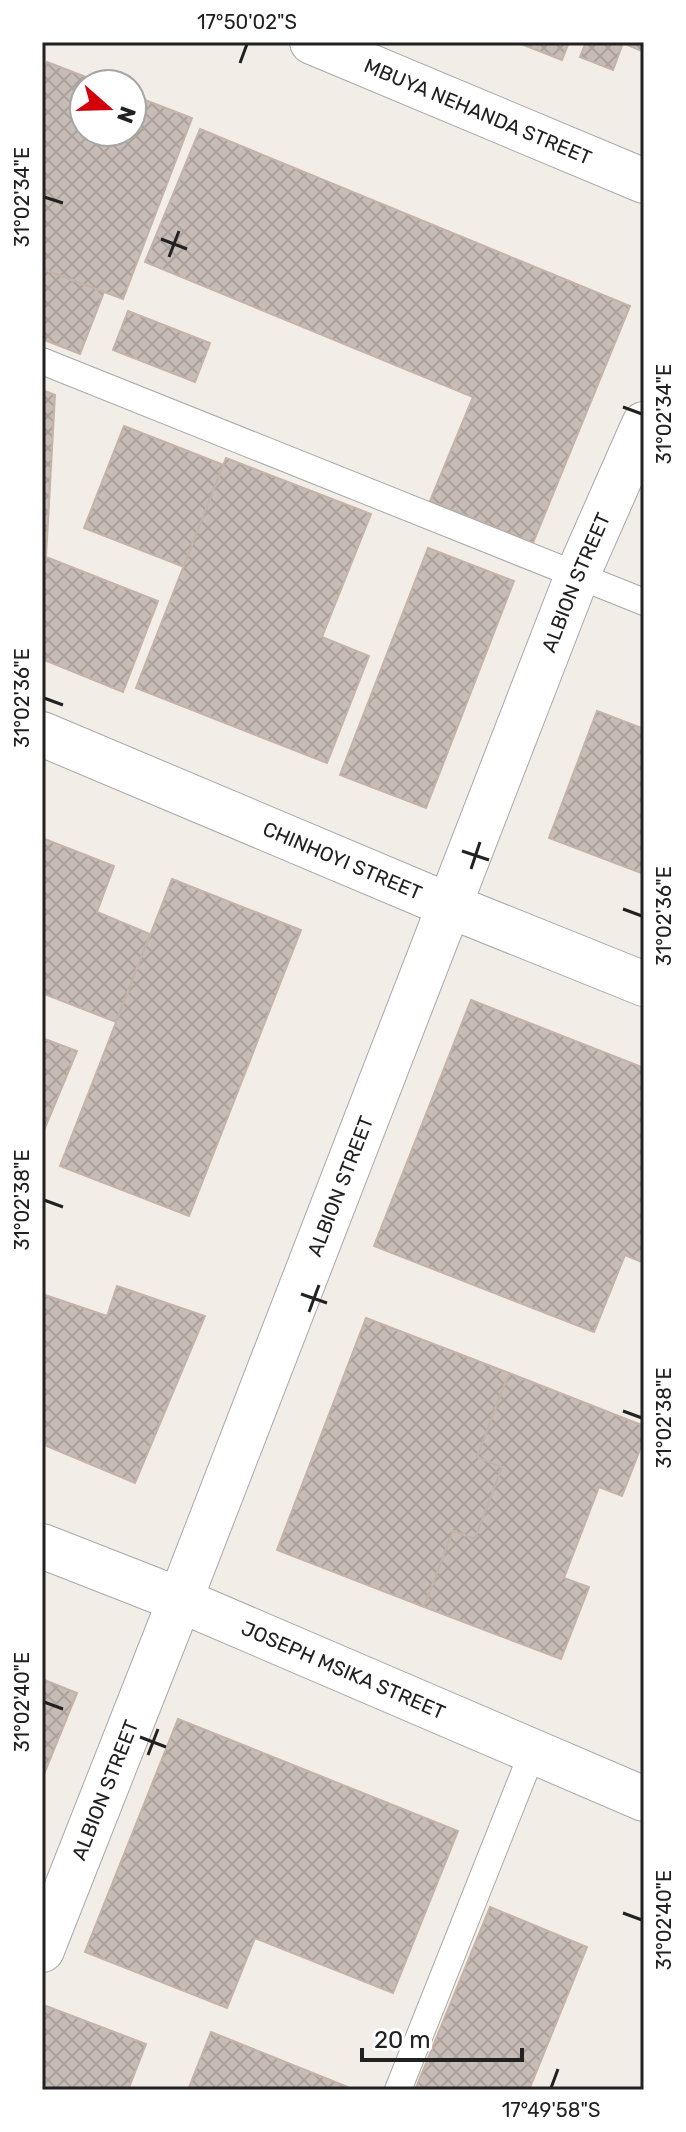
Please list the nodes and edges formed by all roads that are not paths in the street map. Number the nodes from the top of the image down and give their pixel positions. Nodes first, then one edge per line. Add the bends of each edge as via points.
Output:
1 (312, 42) edge
2 (644, 181) edge
3 (42, 361) edge
4 (644, 424) edge
5 (577, 576) junction
6 (644, 602) edge
7 (42, 734) edge
8 (450, 906) junction
9 (644, 984) edge
10 (42, 1546) edge
11 (180, 1600) junction
12 (533, 1751) junction
13 (644, 1799) edge
14 (42, 1950) edge
15 (398, 2090) edge

1 - 2 street, MBUYA NEHANDA STREET
3 - 5 lane
4 - 5 street, ALBION STREET
5 - 6 lane
5 - 8 street, ALBION STREET
7 - 8 street, CHINHOYI STREET
8 - 9 street, CHINHOYI STREET
8 - 11 street, ALBION STREET
10 - 11 street, JOSEPH MSIKA STREET
11 - 12 street, JOSEPH MSIKA STREET
11 - 14 street, ALBION STREET
12 - 13 street, JOSEPH MSIKA STREET
12 - 15 lane

